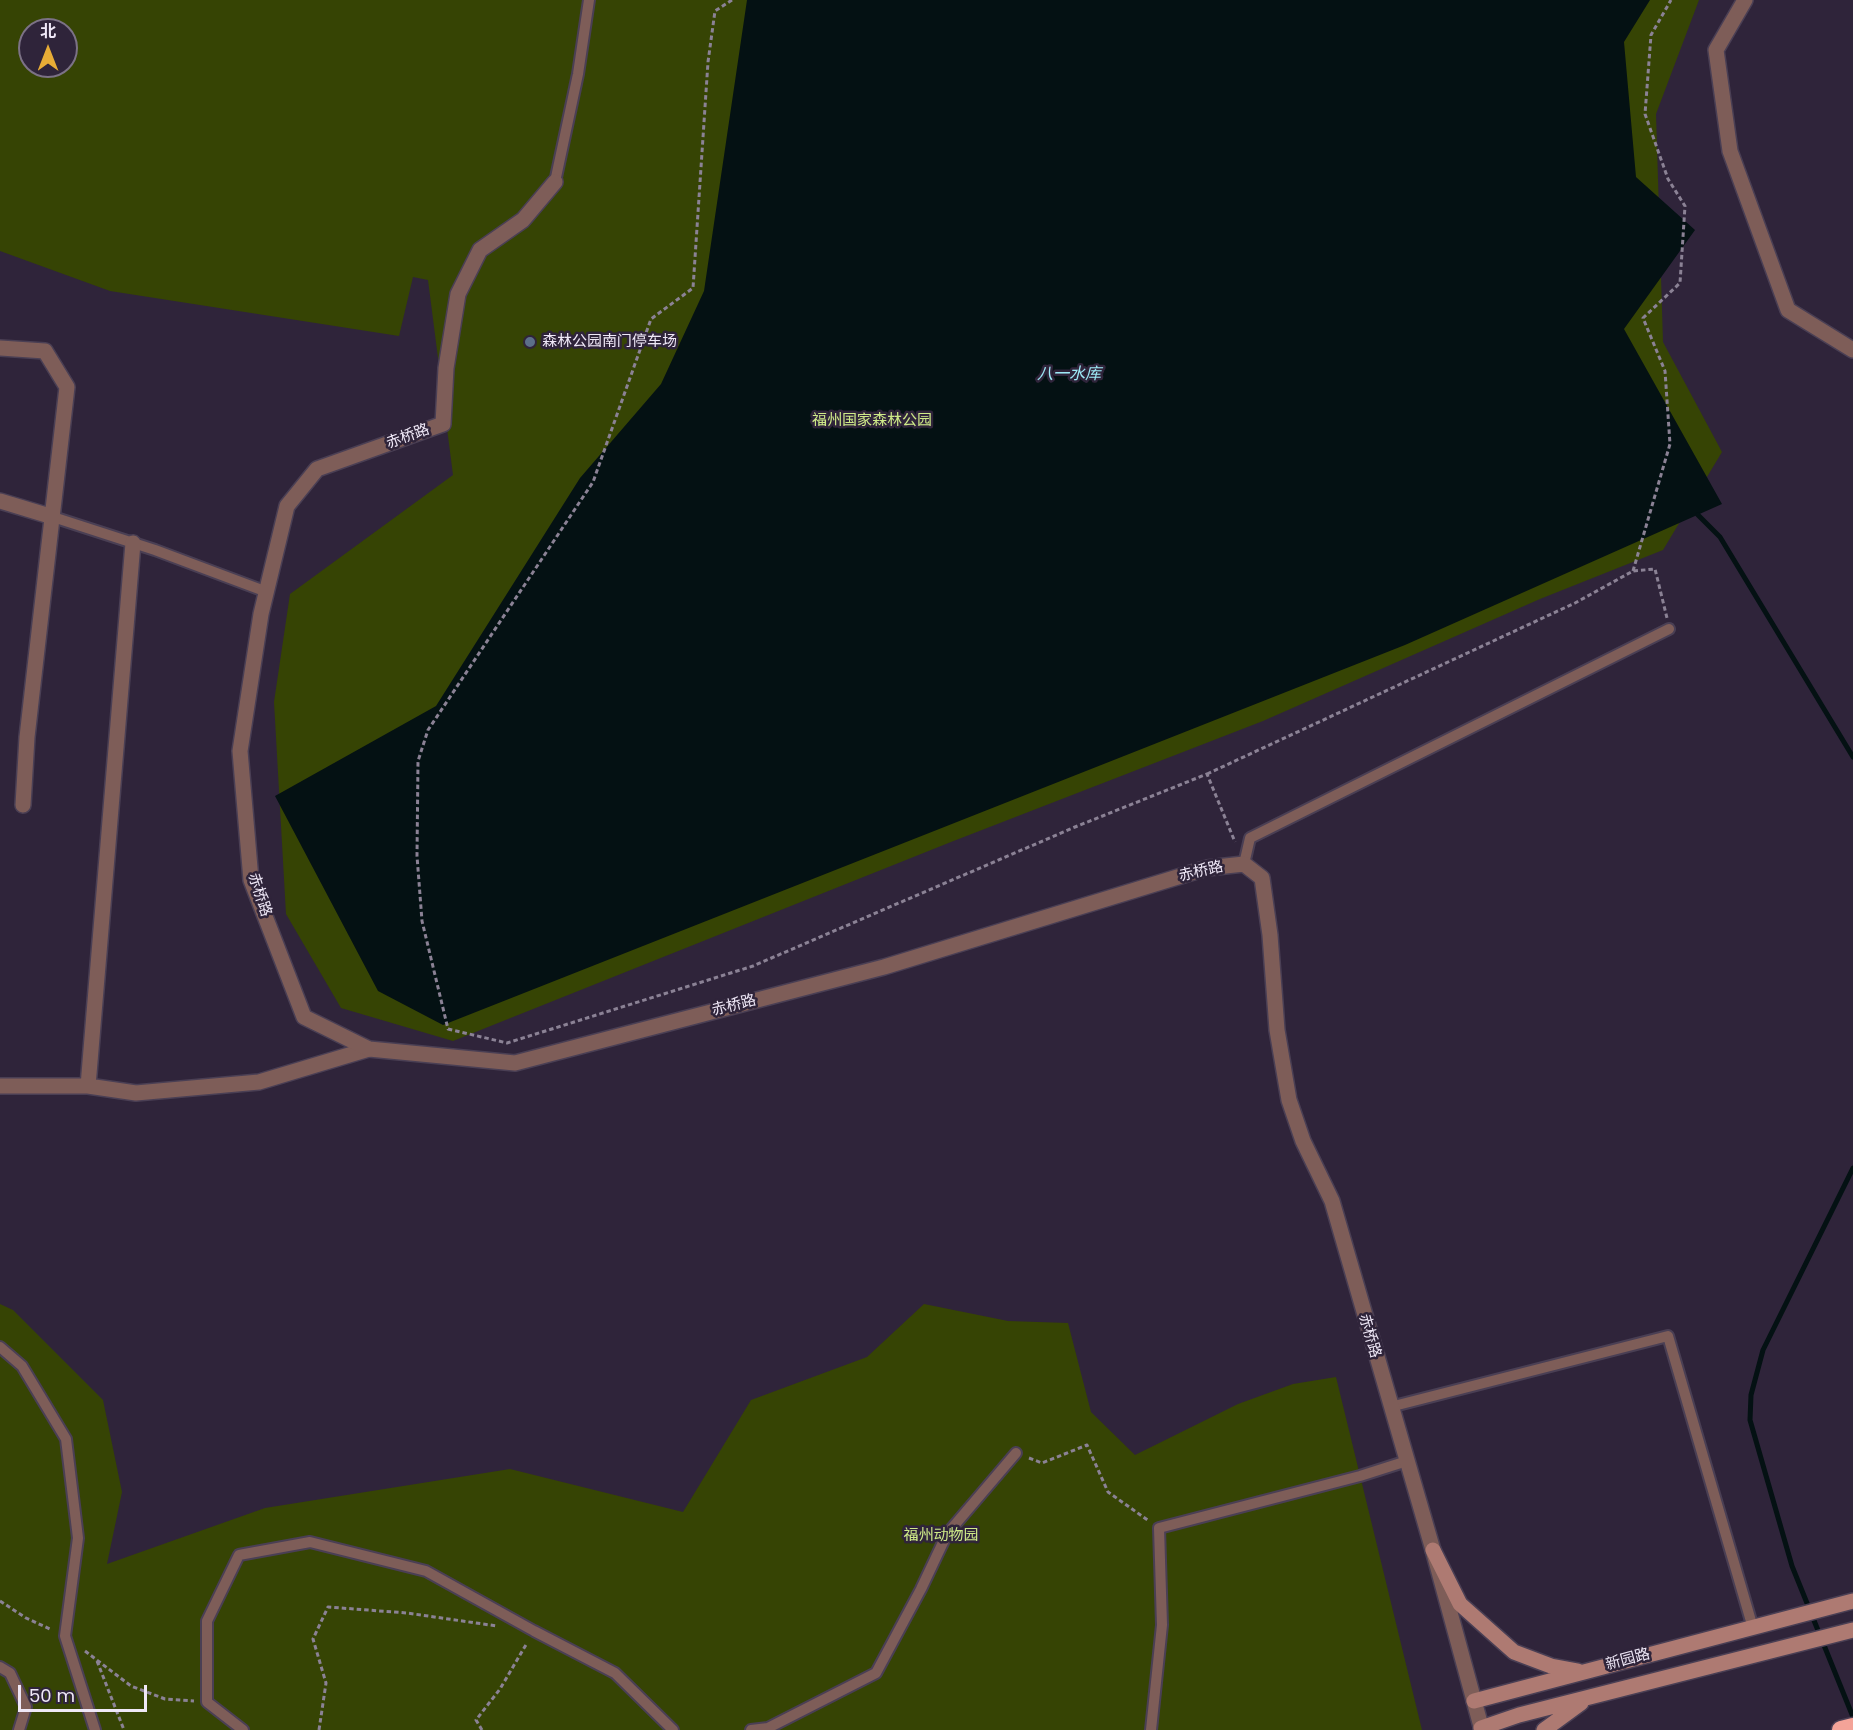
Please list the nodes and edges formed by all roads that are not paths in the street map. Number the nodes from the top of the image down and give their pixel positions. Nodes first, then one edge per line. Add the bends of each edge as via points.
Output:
1 (589, 0) edge
2 (1745, 0) edge
3 (555, 182) joint
4 (0, 348) edge
5 (1852, 349) edge
6 (0, 501) edge
7 (53, 517) junction
8 (133, 543) junction
9 (267, 591) junction
10 (1669, 629) road end
11 (23, 805) dead end
12 (1244, 864) junction
13 (369, 1050) junction
14 (0, 1086) edge
15 (88, 1086) junction
16 (0, 1347) edge
17 (1390, 1407) junction
18 (1016, 1453) road end
19 (1407, 1461) junction
20 (1433, 1550) junction
21 (1853, 1601) edge
22 (1753, 1628) junction
23 (1848, 1631) edge
24 (0, 1667) edge
25 (1584, 1672) junction
26 (1589, 1697) junction
27 (1474, 1701) junction
28 (1853, 1727) edge
29 (1481, 1729) edge
30 (19, 1730) edge
31 (94, 1730) edge
32 (243, 1730) edge
33 (673, 1730) edge
34 (751, 1730) edge
35 (1151, 1730) edge
36 (1544, 1730) edge
37 (1841, 1730) edge

1 - 3 lane
2 - 5 street via 1716,50 1730,151 1788,309
3 - 9 street, 赤桥路 via 523,220 480,250 458,294 446,368 443,424 317,469 286,506
4 - 7 street via 45,351 67,387
6 - 7 street
7 - 8 lane
7 - 11 street via 27,737
8 - 9 lane
8 - 15 street
9 - 13 street, 赤桥路 via 240,752 251,880 304,1017
10 - 12 lane via 1250,838
12 - 13 street, 赤桥路 via 1207,868 884,967 515,1063
12 - 17 street, 赤桥路 via 1262,878 1277,1030 1289,1100 1303,1141 1332,1201
13 - 15 street via 259,1082 136,1093
14 - 15 street
16 - 31 lane via 22,1366 66,1439 78,1538 65,1636
17 - 19 street, 赤桥路
17 - 22 lane via 1668,1335
18 - 34 lane via 947,1534 876,1673 768,1728
19 - 20 street, 赤桥路
19 - 35 lane via 1159,1528 1162,1625
20 - 25 main road via 1460,1604 1514,1652 1551,1666
20 - 27 street, 赤桥路
21 - 22 main road, 新园路
22 - 25 main road, 新园路
23 - 26 main road, 新园路
24 - 30 lane via 10,1673 26,1707
25 - 27 main road, 新园路
26 - 29 main road, 新园路
26 - 36 main road
27 - 29 street, 赤桥路
28 - 37 highway
32 - 33 lane via 207,1702 207,1621 239,1555 310,1542 426,1571 615,1673

